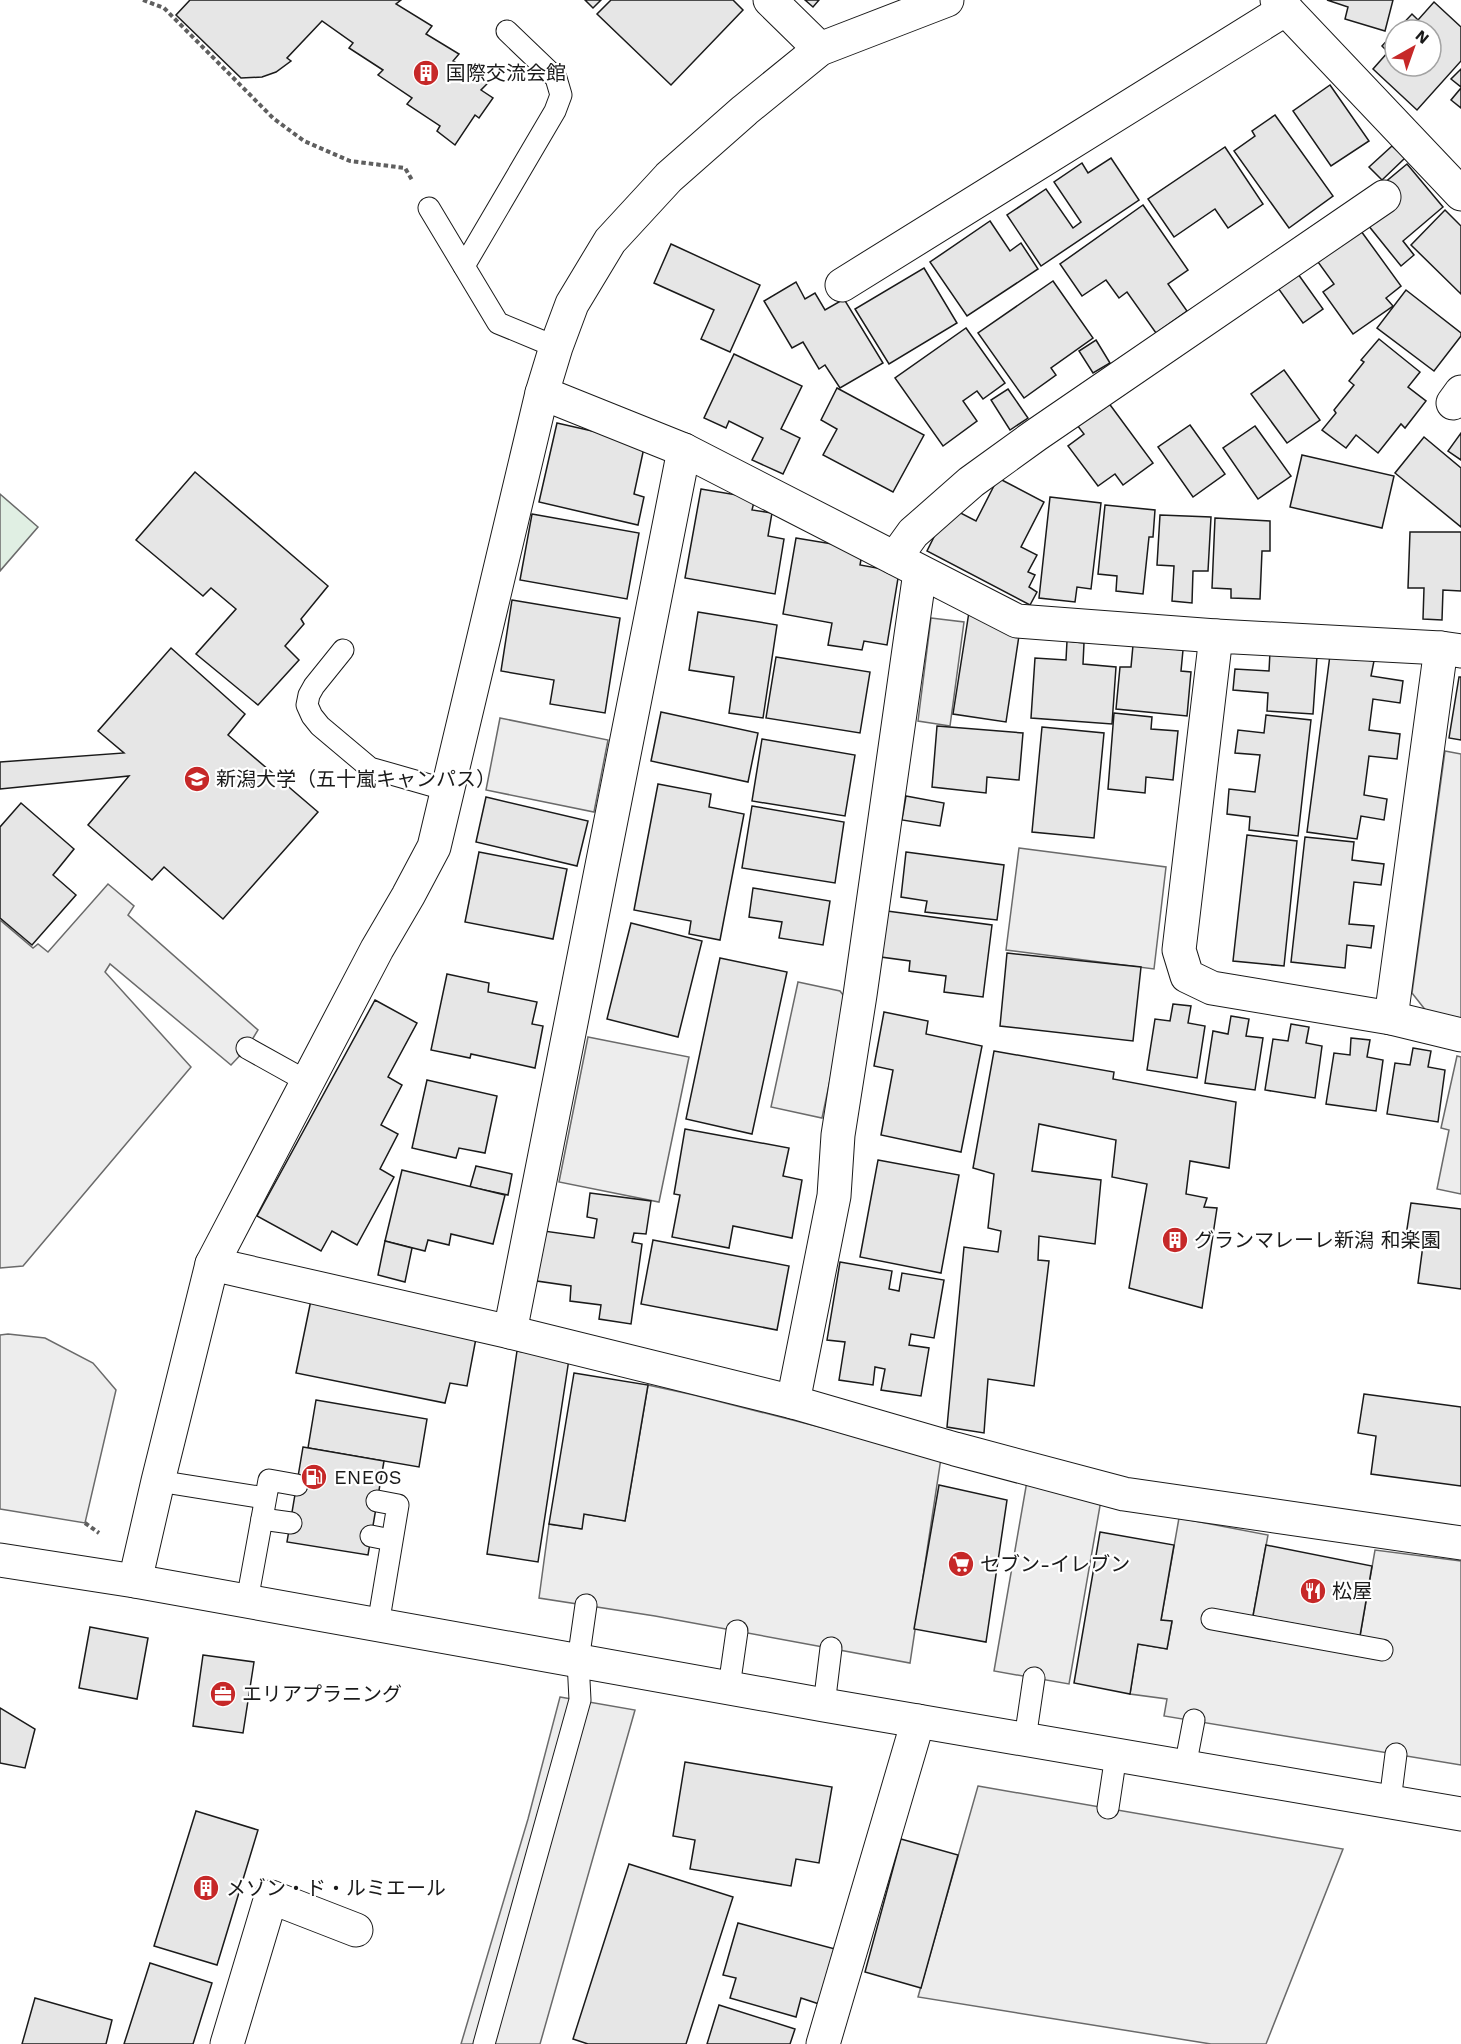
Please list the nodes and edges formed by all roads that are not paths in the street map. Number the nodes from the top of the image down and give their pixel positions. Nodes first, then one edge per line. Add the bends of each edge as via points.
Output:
1 (770, 0) edge
2 (947, 0) edge
3 (1282, 5) edge
4 (507, 30) dead end
5 (820, 49) junction
6 (1461, 194) edge
7 (1384, 197) dead end
8 (429, 208) road end
9 (464, 266) junction
10 (842, 285) dead end
11 (556, 347) junction
12 (542, 393) junction
13 (684, 450) junction
14 (907, 565) junction
15 (1216, 636) junction
16 (342, 650) dead end
17 (1451, 650) edge
18 (447, 790) junction
19 (1391, 1018) junction
20 (1461, 1035) edge
21 (247, 1048) dead end
22 (308, 1082) junction
23 (212, 1264) junction
24 (510, 1332) junction
25 (803, 1411) junction
26 (158, 1481) junction
27 (297, 1485) dead end
28 (377, 1502) dead end
29 (264, 1509) junction
30 (291, 1524) dead end
31 (1461, 1543) edge
32 (0, 1560) edge
33 (135, 1581) junction
34 (248, 1601) junction
35 (586, 1605) dead end
36 (1212, 1619) dead end
37 (378, 1625) junction
38 (737, 1631) dead end
39 (831, 1648) dead end
40 (1382, 1650) dead end
41 (578, 1661) junction
42 (1034, 1678) dead end
43 (729, 1687) junction
44 (824, 1705) junction
45 (1194, 1720) dead end
46 (918, 1721) junction
47 (1025, 1739) junction
48 (1396, 1754) dead end
49 (1116, 1755) junction
50 (1185, 1767) junction
51 (1390, 1802) junction
52 (1108, 1808) dead end
53 (1461, 1814) edge
54 (356, 1930) dead end
55 (227, 2044) edge
56 (484, 2044) edge
57 (823, 2044) edge

1 - 5 street
2 - 5 street
3 - 6 street
3 - 10 street
4 - 9 lane via 556,78 561,95
5 - 11 street via 669,177 610,242 572,304
7 - 14 street via 971,482 913,533
8 - 9 lane
9 - 11 lane via 498,323
11 - 12 street
12 - 13 street
12 - 18 street
13 - 14 street
13 - 24 street via 610,778 557,1143
14 - 15 street via 1017,621
14 - 25 street via 860,995
15 - 17 street
15 - 19 street via 1171,920 1187,976 1212,988
16 - 18 lane via 309,695 312,716 370,768
17 - 19 street via 1414,917
18 - 22 street via 434,846
19 - 20 street
21 - 22 lane
22 - 23 street
23 - 24 street
23 - 26 street
24 - 25 street via 672,1381
25 - 31 street via 1067,1485
26 - 29 lane
26 - 33 street
27 - 29 lane via 269,1480
28 - 37 lane via 398,1505 381,1538
29 - 30 lane
29 - 34 lane
32 - 33 street
33 - 34 street
34 - 37 street
35 - 41 lane
36 - 40 lane
37 - 41 street
38 - 43 lane
39 - 44 lane
41 - 43 street
41 - 56 lane via 580,1701
42 - 47 lane
43 - 44 street
44 - 46 street
45 - 50 lane
46 - 47 street
46 - 57 street
47 - 49 street
48 - 51 lane
49 - 50 street
49 - 52 lane
50 - 51 street
51 - 53 street
54 - 55 street via 271,1897

